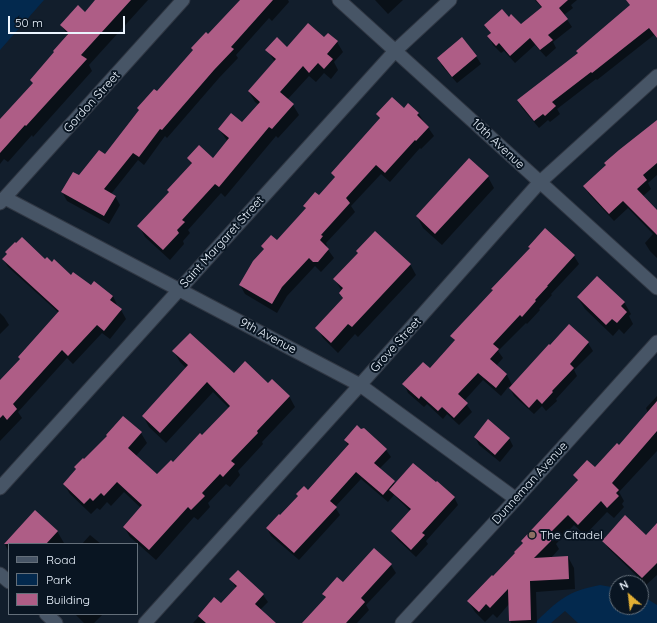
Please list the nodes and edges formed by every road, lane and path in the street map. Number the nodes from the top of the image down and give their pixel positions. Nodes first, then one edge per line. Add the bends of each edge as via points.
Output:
1 (184, 0) edge
2 (339, 0) edge
3 (450, 0) edge
4 (395, 50) junction
5 (657, 76) edge
6 (539, 183) junction
7 (2, 200) edge
8 (657, 288) edge
9 (179, 290) junction
10 (657, 342) edge
11 (360, 385) junction
12 (0, 488) edge
13 (516, 499) junction
14 (0, 574) edge
15 (8, 581) edge
16 (47, 615) edge
17 (56, 623) edge
18 (145, 623) edge
19 (402, 623) edge

1 - 7 street, Gordon Street
2 - 4 street, 10th Avenue
3 - 4 street, Saint Margaret Street
4 - 6 street, 10th Avenue
4 - 9 street, Saint Margaret Street
5 - 6 street, Grove Street
6 - 8 street, 10th Avenue
6 - 11 street, Grove Street
7 - 9 street, 9th Avenue
9 - 11 street, 9th Avenue
9 - 12 street, Saint Margaret Street
10 - 13 street, Dunneman Avenue
11 - 13 street, 9th Avenue
11 - 18 street, Grove Street
13 - 19 street, Dunneman Avenue
14 - 15 street
16 - 17 street

